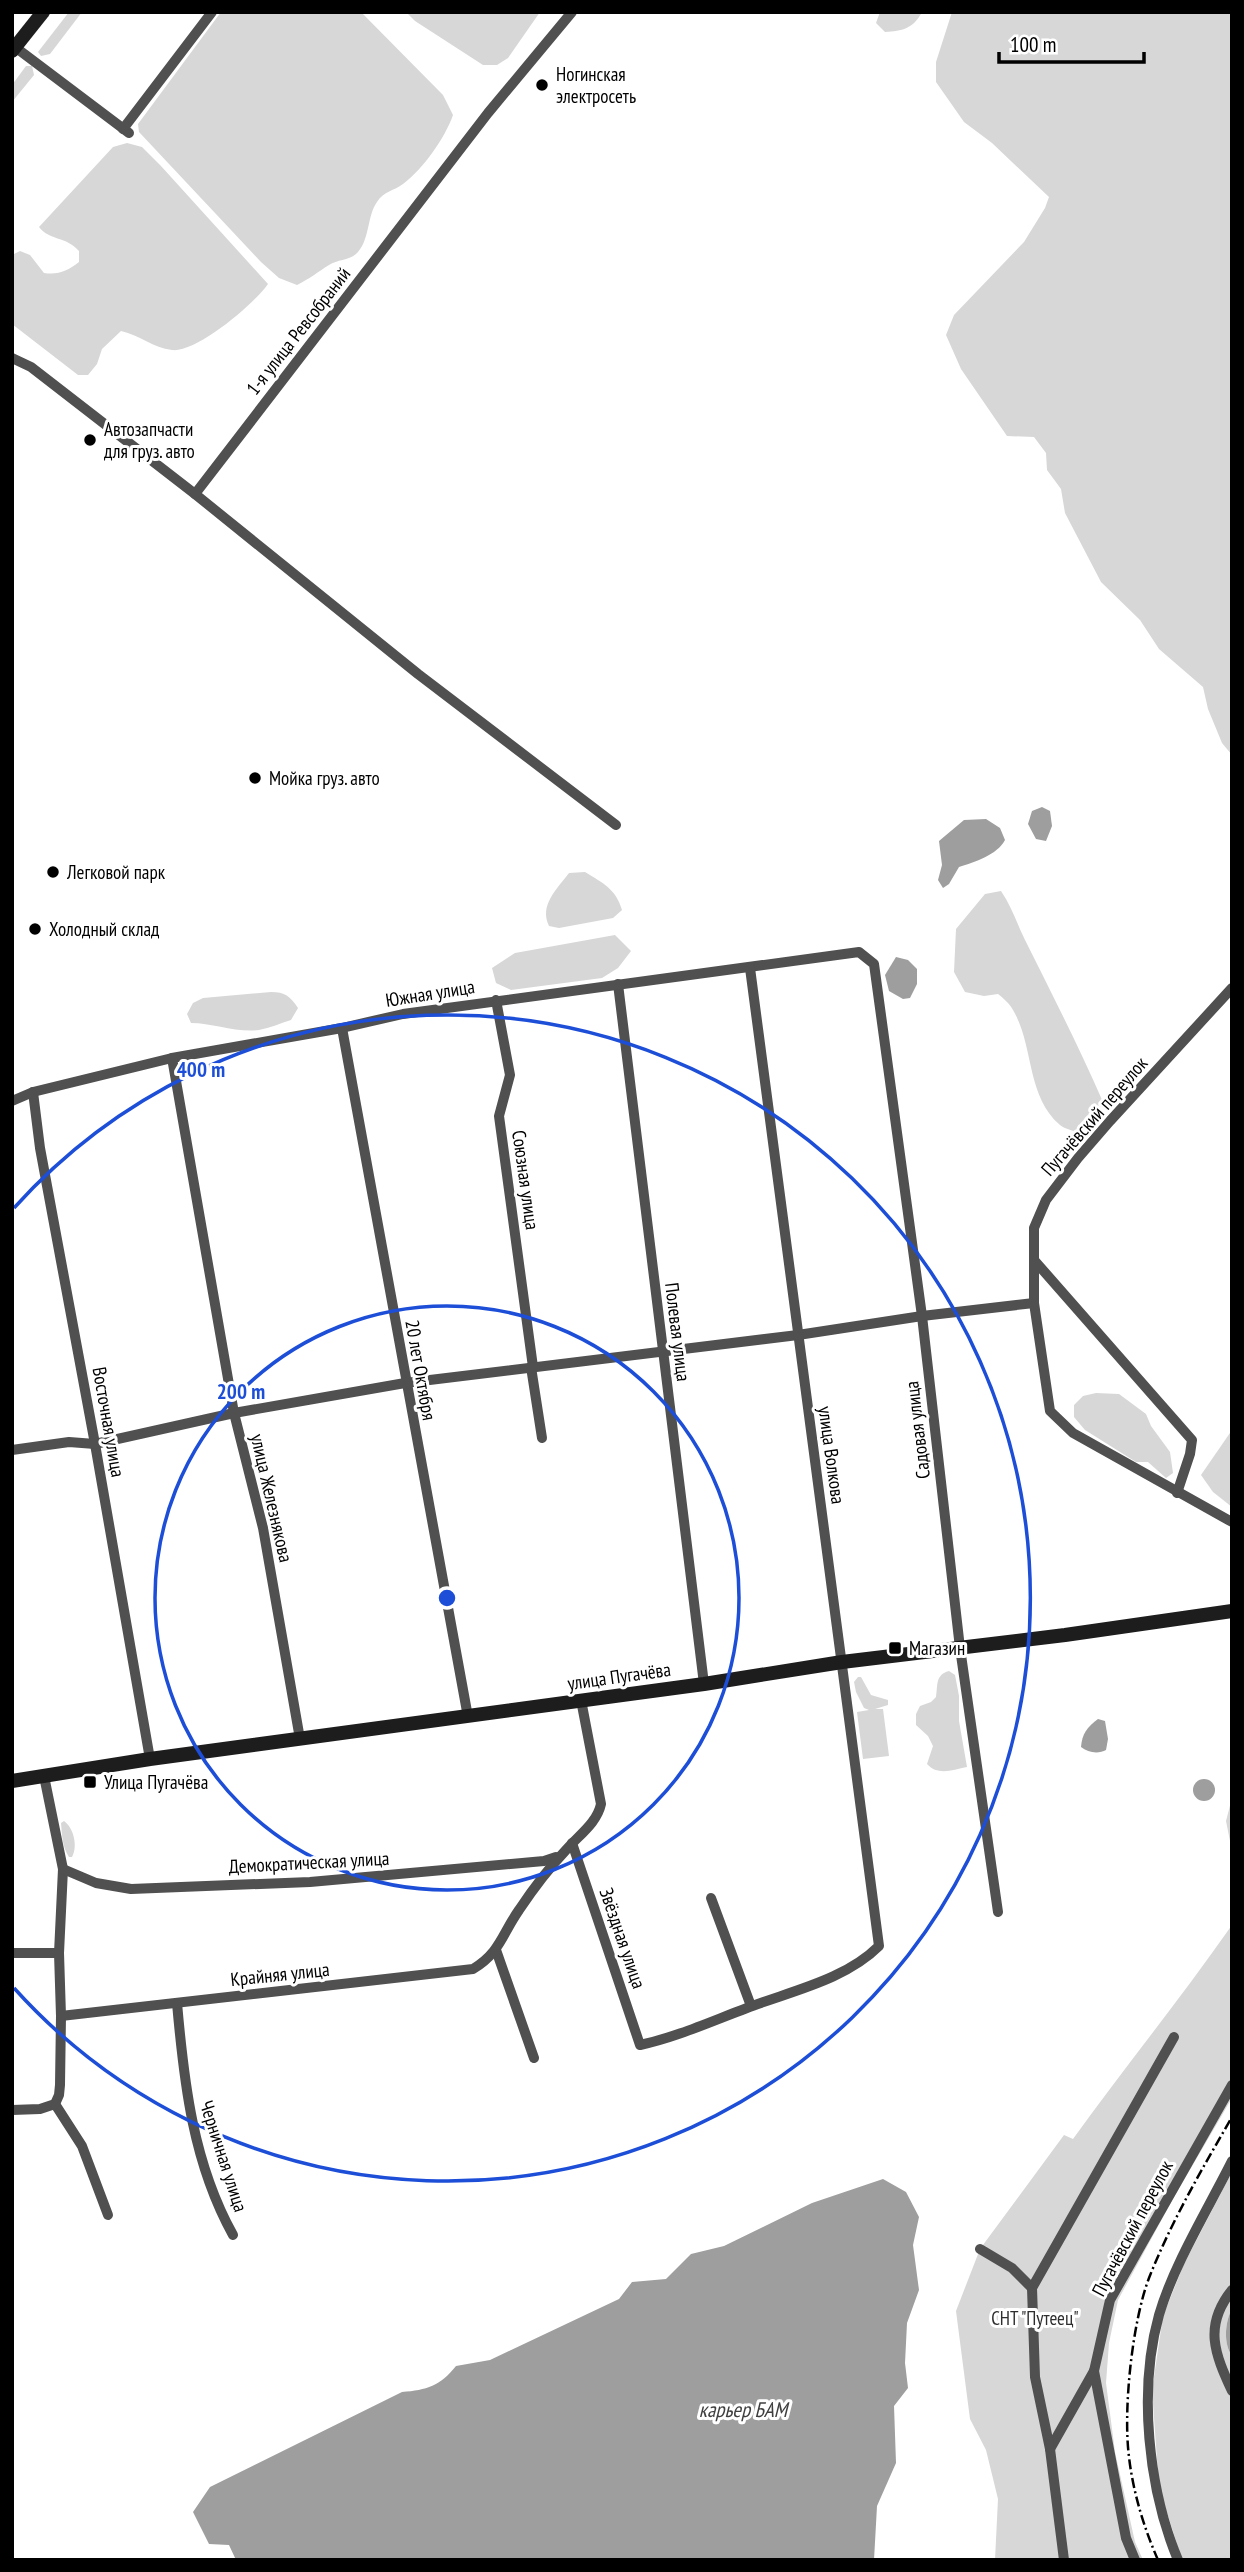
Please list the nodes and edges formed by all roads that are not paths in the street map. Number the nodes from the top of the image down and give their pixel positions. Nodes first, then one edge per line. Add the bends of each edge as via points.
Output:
1 (43, 12) edge
2 (212, 12) edge
3 (572, 12) edge
4 (14, 49) edge
5 (12, 358) edge
6 (195, 494) junction
7 (616, 825) dead end
8 (859, 952) joint
9 (750, 968) junction
10 (618, 984) junction
11 (1232, 988) edge
12 (496, 1000) junction
13 (342, 1028) junction
14 (172, 1058) junction
15 (33, 1092) junction
16 (12, 1101) edge
17 (1034, 1260) junction
18 (1034, 1303) junction
19 (922, 1315) junction
20 (798, 1335) junction
21 (663, 1351) junction
22 (532, 1367) junction
23 (405, 1382) junction
24 (234, 1413) junction
25 (542, 1438) dead end
26 (95, 1444) junction
27 (12, 1450) edge
28 (1177, 1493) junction
29 (1232, 1522) edge
30 (1232, 1611) edge
31 (960, 1647) junction
32 (842, 1662) junction
33 (704, 1684) junction
34 (582, 1700) junction
35 (468, 1717) junction
36 (300, 1739) junction
37 (150, 1759) junction
38 (44, 1776) junction
39 (12, 1781) edge
40 (572, 1843) junction
41 (560, 1856) junction
42 (63, 1869) junction
43 (711, 1898) dead end
44 (998, 1912) dead end
45 (496, 1951) junction
46 (12, 1953) edge
47 (59, 1953) junction
48 (177, 2003) junction
49 (751, 2006) junction
50 (61, 2016) junction
51 (1174, 2037) dead end
52 (534, 2058) dead end
53 (1232, 2085) edge
54 (55, 2104) junction
55 (12, 2110) edge
56 (1232, 2161) edge
57 (108, 2215) dead end
58 (233, 2235) dead end
59 (980, 2249) dead end
60 (1032, 2288) junction
61 (1232, 2290) edge
62 (1094, 2371) junction
63 (1232, 2391) edge
64 (1050, 2449) junction
65 (1064, 2560) edge
66 (1135, 2560) edge
67 (1178, 2560) edge

1 - 4 street
2 - 4 street via 126,131
3 - 6 street, 1-я улица Ревсобраний via 488,113
5 - 6 street via 31,367
6 - 7 street via 418,674
8 - 9 street, Южная улица
8 - 19 street, Садовая улица via 874,964
9 - 10 street, Южная улица
9 - 20 street, улица Волкова
10 - 12 street, Южная улица
10 - 21 street, Полевая улица
11 - 17 street, Пугачёвский переулок via 1110,1121 1046,1200 1034,1227
12 - 13 street, Южная улица
12 - 22 street, Союзная улица via 510,1075 499,1116
13 - 14 street, Южная улица
13 - 23 street, 20 лет Октября
14 - 15 street, Южная улица
14 - 24 street, улица Железнякова
15 - 16 street, Южная улица
15 - 26 street, Восточная улица
17 - 18 street, Пугачёвский переулок
17 - 28 street via 1192,1440
18 - 19 street
18 - 28 street, Пугачёвский переулок via 1050,1411 1073,1433
19 - 20 street
19 - 31 street, Садовая улица
20 - 21 street
20 - 32 street, улица Волкова
21 - 22 street
21 - 33 street, Полевая улица
22 - 23 street
22 - 25 street, Союзная улица
23 - 24 street
23 - 35 street, 20 лет Октября
24 - 26 street
24 - 36 street, улица Железнякова via 263,1528
26 - 27 street via 69,1442
26 - 37 street, Восточная улица
28 - 29 street, Пугачёвский переулок
30 - 31 street, улица Пугачёва
31 - 32 street, улица Пугачёва
31 - 44 street, Садовая улица
32 - 33 street, улица Пугачёва
32 - 49 street, улица Волкова via 879,1946 841,1972
33 - 34 street, улица Пугачёва
34 - 35 street, улица Пугачёва
34 - 40 street via 601,1804 599,1816
35 - 36 street, улица Пугачёва
36 - 37 street, улица Пугачёва
37 - 38 street, улица Пугачёва
38 - 39 street, улица Пугачёва
38 - 42 street
40 - 41 street
40 - 49 street, Звёздная улица via 640,2045
41 - 42 street, Демократическая улица via 310,1882 131,1889 96,1883
41 - 45 street via 516,1913
42 - 47 street
43 - 49 street
45 - 48 street, Крайняя улица via 473,1969
45 - 52 street
46 - 47 street
47 - 50 street
48 - 50 street, Крайняя улица
48 - 58 street, Черничная улица via 188,2111 213,2192
50 - 54 street
51 - 60 street
53 - 62 street, Пугачёвский переулок via 1110,2300
54 - 55 street
54 - 57 street via 82,2146
56 - 67 street via 1170,2284 1151,2363 1147,2396 1156,2492
59 - 60 street via 1012,2268
60 - 64 street via 1035,2377
61 - 63 street via 1214,2322 1213,2343
62 - 64 street
62 - 66 street, Пугачёвский переулок via 1126,2538
64 - 65 street

